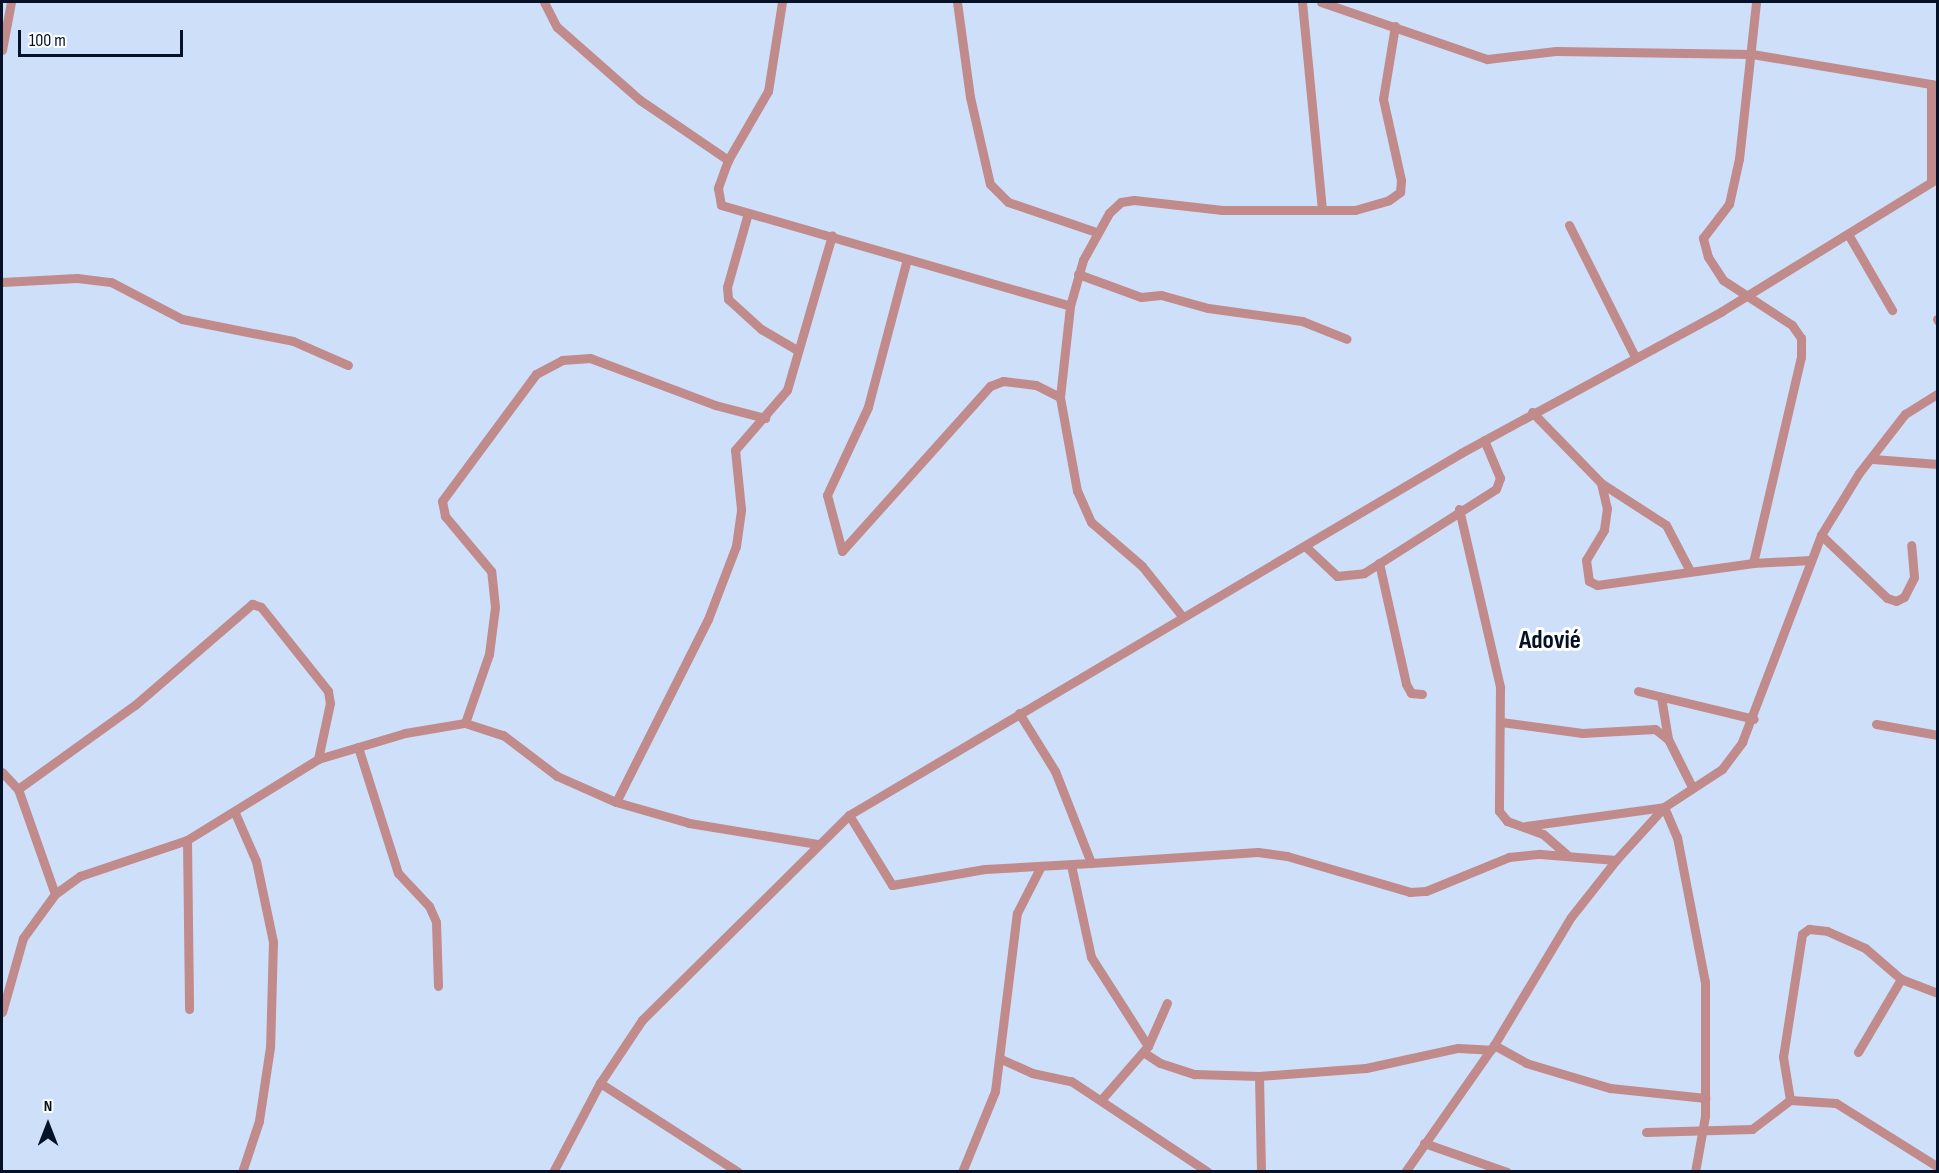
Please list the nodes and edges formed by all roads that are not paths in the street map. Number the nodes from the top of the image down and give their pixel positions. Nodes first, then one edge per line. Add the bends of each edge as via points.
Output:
1 (11, 2) edge
2 (544, 2) edge
3 (782, 2) edge
4 (957, 2) edge
5 (1302, 2) edge
6 (1321, 2) edge
7 (1756, 2) edge
8 (1355, 6) edge
9 (1395, 26) junction
10 (2, 50) edge
11 (1752, 54) junction
12 (1934, 85) edge
13 (728, 160) junction
14 (1934, 179) edge
15 (1322, 210) junction
16 (748, 213) junction
17 (1569, 225) dead end
18 (1096, 232) junction
19 (1848, 234) junction
20 (832, 235) junction
21 (907, 259) junction
22 (1078, 274) junction
23 (2, 282) edge
24 (1744, 297) junction
25 (1070, 306) junction
26 (1892, 310) dead end
27 (1347, 339) dead end
28 (797, 350) junction
29 (1635, 357) junction
30 (348, 365) dead end
31 (1938, 393) edge
32 (1060, 397) junction
33 (1532, 412) junction
34 (765, 418) junction
35 (1484, 440) junction
36 (1873, 459) junction
37 (1938, 465) edge
38 (1601, 483) junction
39 (1459, 508) junction
40 (1821, 535) junction
41 (1911, 545) dead end
42 (1305, 546) junction
43 (1811, 560) junction
44 (1379, 563) junction
45 (1753, 563) junction
46 (1690, 571) junction
47 (1182, 616) junction
48 (1638, 691) dead end
49 (1422, 694) dead end
50 (1661, 697) junction
51 (1019, 713) junction
52 (1754, 719) junction
53 (1501, 722) junction
54 (465, 723) junction
55 (1876, 724) dead end
56 (1938, 735) edge
57 (1668, 739) junction
58 (358, 747) junction
59 (318, 759) junction
60 (2, 772) edge
61 (1692, 787) junction
62 (18, 789) junction
63 (616, 802) junction
64 (1664, 807) junction
65 (235, 813) junction
66 (849, 815) junction
67 (1526, 826) junction
68 (187, 840) junction
69 (817, 844) junction
70 (1567, 855) junction
71 (1616, 860) junction
72 (1091, 863) junction
73 (1071, 865) junction
74 (1041, 866) junction
75 (55, 894) junction
76 (1901, 979) junction
77 (438, 986) dead end
78 (1938, 993) edge
79 (1167, 1003) dead end
80 (189, 1009) dead end
81 (2, 1012) edge
82 (1492, 1048) junction
83 (1146, 1049) junction
84 (1858, 1052) dead end
85 (1001, 1059) junction
86 (1259, 1076) junction
87 (600, 1083) junction
88 (1705, 1098) junction
89 (1101, 1100) junction
90 (1790, 1100) junction
91 (1702, 1130) junction
92 (1646, 1132) dead end
93 (1424, 1143) junction
94 (1938, 1167) edge
95 (242, 1172) edge
96 (553, 1172) edge
97 (738, 1172) edge
98 (962, 1172) edge
99 (1208, 1172) edge
100 (1261, 1172) edge
101 (1405, 1172) edge
102 (1507, 1172) edge
103 (1695, 1172) edge

1 - 10 street via 12,16
2 - 13 street via 557,27 631,93
3 - 13 street via 768,91
4 - 18 street via 970,96 990,184 1008,202
5 - 15 street
6 - 8 street
7 - 11 street
8 - 9 street
9 - 11 street via 1487,59 1556,51
9 - 15 street via 1383,99 1400,192 1372,207
11 - 12 street
11 - 24 street via 1729,204 1703,238 1708,257 1724,280
12 - 14 street
13 - 16 street via 718,197 721,205
14 - 19 street
15 - 18 street via 1184,209 1134,200 1121,202
16 - 20 street
16 - 28 street via 727,287 728,299 761,329
17 - 29 street
18 - 22 street
19 - 24 street
19 - 26 street
20 - 21 street
20 - 28 street
21 - 25 street
21 - 32 street via 868,406 827,495 842,551 990,386 1003,381 1036,386
22 - 25 street
22 - 27 street via 1141,297 1161,295 1208,308 1302,321
23 - 30 street via 77,278 111,282 182,319 293,340
24 - 29 street
24 - 45 street via 1792,325 1801,338 1801,357
25 - 32 street
28 - 34 street via 787,390
29 - 33 street
31 - 36 street via 1905,414
32 - 47 street via 1077,491 1091,522 1142,566
33 - 35 street
33 - 38 street
34 - 54 street via 715,405 590,358 562,360 536,374 442,501 445,516 490,571 495,607 489,654
34 - 63 street via 735,450 740,532 708,618
35 - 39 street via 1500,478 1496,489
35 - 42 street
36 - 37 street
36 - 40 street via 1859,473
38 - 46 street via 1666,525
38 - 46 street via 1607,508 1604,530 1586,560 1589,581 1597,585
39 - 44 street
39 - 53 street via 1500,687
40 - 41 street via 1887,598 1896,601 1904,597 1914,577
40 - 43 street
42 - 44 street via 1337,576 1354,578
42 - 47 street
43 - 45 street
43 - 52 street via 1779,638
44 - 49 street via 1406,684 1411,693
45 - 46 street
47 - 51 street
48 - 50 street
50 - 52 street
50 - 57 street
51 - 66 street
51 - 72 street via 1055,771
52 - 61 street via 1730,760
53 - 57 street via 1582,733 1655,729
53 - 67 street via 1499,812 1507,821
54 - 58 street
54 - 63 street via 503,735 557,776
55 - 56 street
57 - 61 street
58 - 59 street
58 - 77 street via 398,873 429,906 436,922
59 - 62 street via 330,703 328,691 261,607 252,604 135,705
59 - 65 street
60 - 62 street
61 - 64 street
62 - 75 street
63 - 69 street via 689,823
64 - 67 street
64 - 71 street
64 - 88 street via 1677,837 1699,934 1705,982
65 - 68 street
65 - 95 street via 256,861 273,942 270,1047 259,1121
66 - 69 street
66 - 74 street via 892,885 963,872
67 - 70 street
68 - 75 street via 80,876
68 - 80 street
69 - 87 street via 642,1020
70 - 71 street
70 - 72 street via 1509,857 1426,891 1410,892 1287,856 1258,852
71 - 82 street via 1571,917
72 - 73 street
73 - 74 street
73 - 83 street via 1091,957
74 - 85 street via 1017,913
75 - 81 street via 23,938
76 - 78 street
76 - 84 street
76 - 90 street via 1865,948 1827,931 1809,929 1802,934 1783,1057
79 - 83 street
82 - 86 street via 1458,1048 1366,1068
82 - 88 street via 1526,1063 1610,1088
82 - 93 street
83 - 86 street via 1160,1063 1194,1074
83 - 89 street
85 - 89 street via 1032,1073 1071,1082
85 - 98 street via 988,1116
86 - 100 street
87 - 96 street
87 - 97 street
88 - 91 street
89 - 99 street
90 - 91 street via 1752,1129
90 - 94 street via 1836,1103 1851,1109
91 - 92 street
91 - 103 street
93 - 101 street
93 - 102 street

